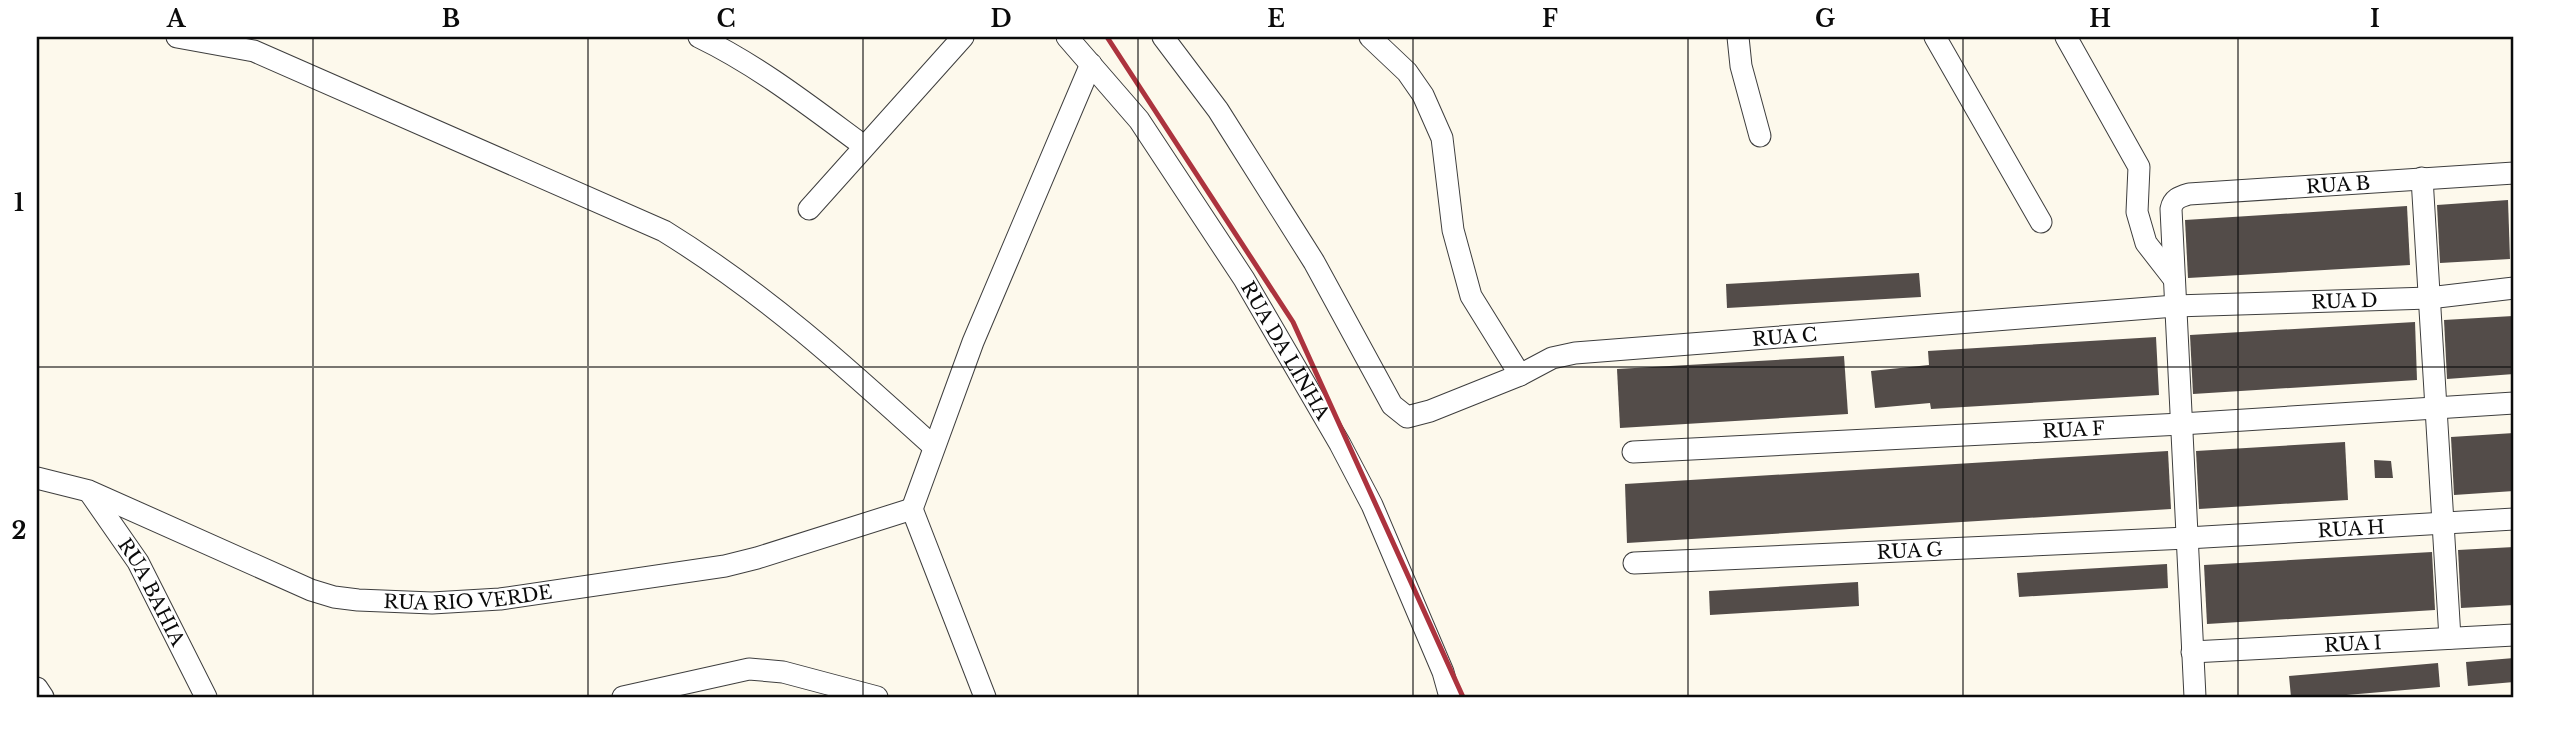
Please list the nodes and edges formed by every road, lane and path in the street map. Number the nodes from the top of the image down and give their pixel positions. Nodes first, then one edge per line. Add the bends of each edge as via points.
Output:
1 (177, 37) edge
2 (699, 37) edge
3 (1067, 37) edge
4 (1163, 37) edge
5 (1370, 37) edge
6 (1738, 37) edge
7 (1935, 37) edge
8 (2066, 37) edge
9 (952, 41) edge
10 (257, 44) edge
11 (1091, 64) junction
12 (1760, 136) dead end
13 (864, 146) junction
14 (2514, 173) edge
15 (2422, 178) junction
16 (809, 209) dead end
17 (2041, 222) dead end
18 (2174, 279) junction
19 (2514, 288) edge
20 (2429, 298) junction
21 (2175, 306) junction
22 (1520, 375) junction
23 (2514, 403) edge
24 (2436, 408) junction
25 (2181, 424) junction
26 (934, 447) junction
27 (1633, 452) dead end
28 (37, 478) edge
29 (89, 491) junction
30 (912, 509) junction
31 (2514, 519) edge
32 (2442, 523) junction
33 (2187, 538) junction
34 (1634, 563) dead end
35 (2514, 635) edge
36 (2450, 638) junction
37 (2192, 652) junction
38 (37, 688) edge
39 (43, 697) edge
40 (206, 697) edge
41 (623, 697) edge
42 (877, 697) edge
43 (985, 697) edge
44 (1450, 697) edge
45 (2195, 697) edge

1 - 10 street
2 - 13 street via 744,60
3 - 11 street, RUA DA LINHA
4 - 22 street, RUA C via 1218,110 1314,262 1391,405 1407,417 1422,414
5 - 22 street via 1407,72 1423,95 1442,138 1453,230 1471,296
6 - 12 street
7 - 17 street
8 - 18 street via 2139,167 2137,212 2146,243
9 - 13 street
10 - 26 street via 664,231 780,311
11 - 26 street via 973,342
11 - 44 street, RUA DA LINHA via 1139,120 1244,279 1340,444 1376,514
13 - 16 street
14 - 15 street, RUA B
15 - 18 street, RUA B via 2179,197 2171,209
15 - 20 street
18 - 21 street
19 - 20 street, RUA D
20 - 21 street, RUA D
20 - 24 street
21 - 22 street, RUA C via 1575,353 1552,358
21 - 25 street
23 - 24 street, RUA F
24 - 25 street, RUA F
24 - 32 street
25 - 27 street, RUA F
25 - 33 street
26 - 30 street
28 - 29 street, RUA RIO VERDE
29 - 30 street, RUA RIO VERDE via 311,590 334,597 432,603 500,599 703,570 757,558
29 - 40 street, RUA BAHIA via 138,562
30 - 43 street
31 - 32 street, RUA H
32 - 33 street, RUA H
32 - 36 street
33 - 34 street, RUA G
33 - 37 street
35 - 36 street, RUA I
36 - 37 street, RUA I
37 - 45 street
38 - 39 street
41 - 42 street via 749,669 783,672

